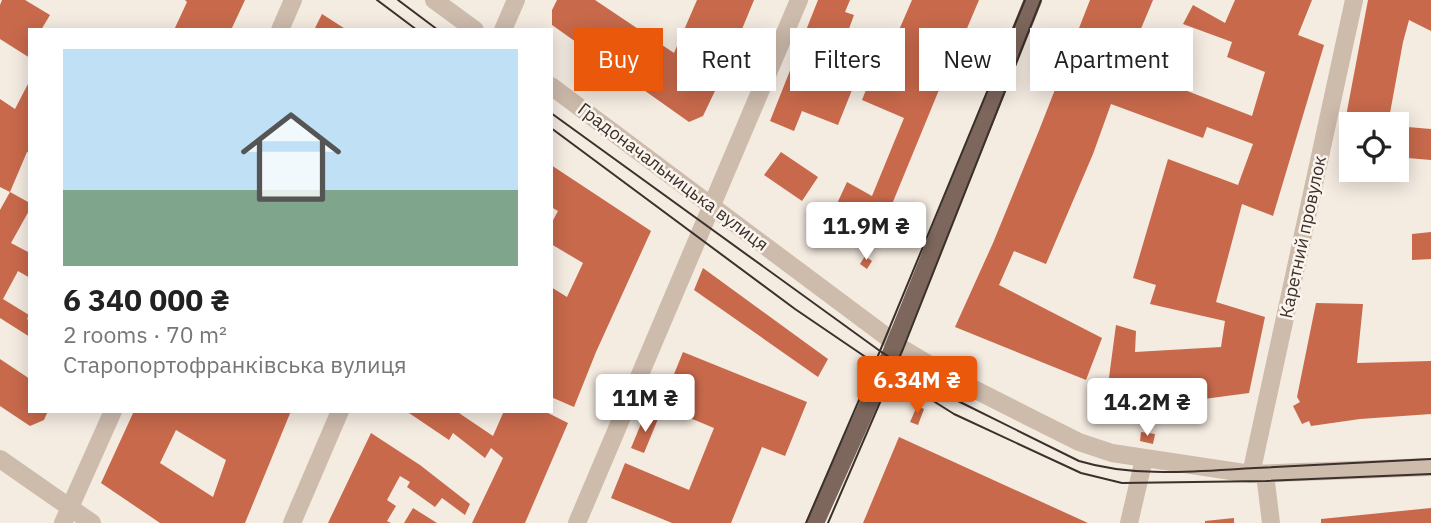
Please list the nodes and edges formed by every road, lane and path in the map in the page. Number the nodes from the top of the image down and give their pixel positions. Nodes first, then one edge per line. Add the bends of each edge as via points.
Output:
1 (293, 0) edge
2 (434, 0) edge
3 (516, 0) edge
4 (799, 0) edge
5 (1033, 0) edge
6 (1354, 0) edge
7 (281, 28) edge
8 (472, 28) edge
9 (504, 28) edge
10 (553, 87) edge
11 (712, 206) junction
12 (895, 343) junction
13 (112, 413) edge
14 (339, 413) edge
15 (0, 459) edge
16 (1144, 459) junction
17 (1431, 467) edge
18 (1258, 474) junction
19 (66, 516) edge
20 (92, 523) edge
21 (292, 523) edge
22 (577, 523) edge
23 (815, 523) edge
24 (1129, 523) edge
25 (1271, 523) edge

1 - 7 street
2 - 8 street
3 - 9 street
4 - 11 street
5 - 12 main road
6 - 18 street, Каретний провулок
10 - 11 street, Градоначальницька вулиця
11 - 12 street, Градоначальницька вулиця
11 - 22 street
12 - 16 street, Градоначальницька вулиця via 950,377 1079,442
12 - 23 main road
13 - 19 street
14 - 21 street
15 - 19 street
16 - 18 street, Градоначальницька вулиця
16 - 24 street
17 - 18 street, Градоначальницька вулиця
18 - 25 street, Каретний провулок
19 - 20 street

